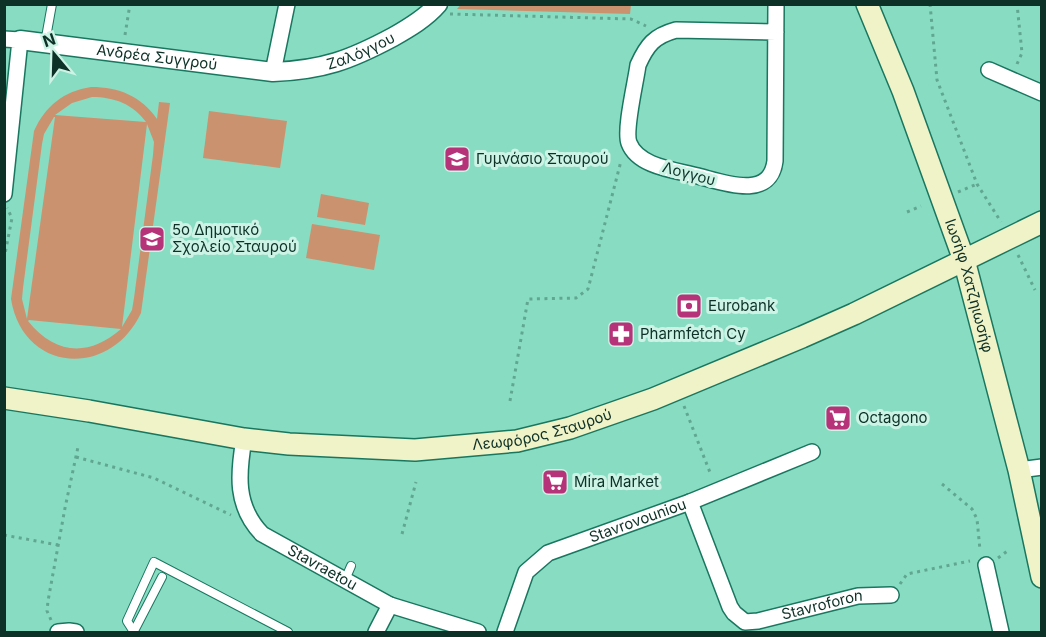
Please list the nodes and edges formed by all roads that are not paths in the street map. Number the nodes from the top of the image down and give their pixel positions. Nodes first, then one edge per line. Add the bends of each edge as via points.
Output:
1 (52, 4) edge
2 (286, 4) edge
3 (776, 4) edge
4 (867, 4) edge
5 (434, 9) edge
6 (776, 32) junction
7 (47, 35) junction
8 (12, 40) edge
9 (989, 70) dead end
10 (273, 72) junction
11 (1041, 93) edge
12 (4, 194) edge
13 (1041, 222) edge
14 (964, 260) junction
15 (4, 398) edge
16 (244, 439) junction
17 (812, 452) dead end
18 (1041, 466) edge
19 (1019, 470) junction
20 (690, 502) junction
21 (986, 565) road end
22 (162, 577) dead end
23 (1041, 577) edge
24 (891, 595) road end
25 (390, 605) junction
26 (56, 629) edge
27 (134, 632) edge
28 (76, 633) edge
29 (288, 633) edge
30 (376, 633) edge
31 (478, 633) edge
32 (505, 633) edge
33 (1001, 633) edge

1 - 7 lane
2 - 10 street
3 - 6 street, Λογγου
4 - 14 main road, Ιωσήφ Χατζηιωσήφ
5 - 10 street, Ζαλόγγου via 357,56 320,68
6 - 6 street, Λογγου via 775,161 771,176 760,183 739,187 653,164 633,151 627,136 638,65 648,46 662,34 688,30
7 - 8 street, Ανδρέα Συγγρού
7 - 10 street, Ανδρέα Συγγρού via 123,52
8 - 12 street
9 - 11 street
13 - 14 main road, Λεωφόρος Σταυρού
14 - 16 main road, Λεωφόρος Σταυρού via 802,337 653,399 570,428 517,441 415,450
14 - 19 main road, Ιωσήφ Χατζηιωσήφ
15 - 16 main road, Λεωφόρος Σταυρού
16 - 25 street, Stavraetou via 240,479 245,510 255,527 272,540 348,573
17 - 20 street, Stavrovouniou
18 - 19 street
19 - 23 main road, Ιωσήφ Χατζηιωσήφ
20 - 24 street, Stavroforon via 730,607 745,622 858,596
20 - 32 street, Stavrovouniou via 548,553 526,572
21 - 33 street
22 - 27 lane
25 - 30 street
25 - 31 street, Stavraetou
26 - 28 street
27 - 29 lane via 127,621 154,562

